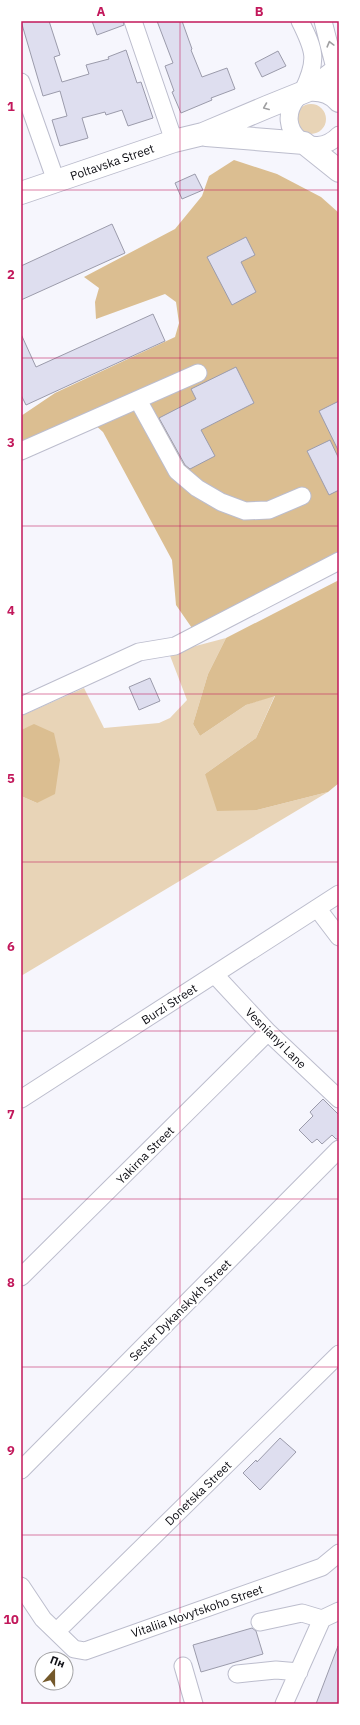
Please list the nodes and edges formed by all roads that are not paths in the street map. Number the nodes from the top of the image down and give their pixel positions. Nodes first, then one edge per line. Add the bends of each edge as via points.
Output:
1 (133, 21) edge
2 (300, 21) edge
3 (323, 21) edge
4 (338, 72) edge
5 (21, 82) edge
6 (302, 93) junction
7 (339, 101) edge
8 (203, 134) junction
9 (339, 135) edge
10 (174, 141) junction
11 (304, 143) junction
12 (339, 171) edge
13 (56, 181) junction
14 (21, 192) edge
15 (198, 373) dead end
16 (138, 400) junction
17 (21, 451) edge
18 (302, 496) dead end
19 (339, 560) edge
20 (21, 706) edge
21 (339, 894) edge
22 (317, 908) junction
23 (339, 937) edge
24 (215, 975) junction
25 (268, 1032) junction
26 (21, 1098) edge
27 (339, 1099) edge
28 (339, 1150) edge
29 (21, 1277) edge
30 (339, 1354) edge
31 (21, 1470) edge
32 (339, 1553) edge
33 (21, 1586) edge
34 (339, 1610) edge
35 (322, 1619) junction
36 (260, 1622) dead end
37 (57, 1631) junction
38 (183, 1666) dead end
39 (298, 1672) junction
40 (237, 1674) dead end
41 (194, 1704) edge
42 (284, 1704) edge

1 - 10 street
2 - 6 street via 312,45 313,71
4 -> 3 street
4 - 6 street
5 - 13 street
6 - 7 main road, Poltavska Street via 322,90 329,92
6 -> 8 main road, Poltavska Street
6 - 11 street via 292,104 288,117 292,132
8 - 10 main road, Poltavska Street
8 - 11 main road, Poltavska Street
9 - 11 street via 328,144 320,146
10 - 13 main road, Poltavska Street
11 - 12 main road
13 - 14 main road, Poltavska Street
15 - 16 street
16 - 17 street
16 - 18 street via 177,471 197,488 245,511 269,510
19 - 20 street via 174,646 139,652
21 - 22 street, Burzi Street
22 - 23 street
22 - 24 street, Burzi Street
24 - 25 street, Vesnianyi Lane
24 - 26 street, Burzi Street
25 - 27 street, Vesnianyi Lane
25 - 29 street, Yakirna Street
28 - 31 street, Sester Dykanskykh Street
30 - 37 street, Donetska Street
32 - 37 street, Vitaliia Novytskoho Street via 322,1567 86,1651 74,1649
33 - 37 street, Vitaliia Novytskoho Street via 43,1619
34 - 35 street
35 - 36 street via 302,1613
35 - 39 street
38 - 41 street
39 - 40 street via 276,1670
39 - 42 street

